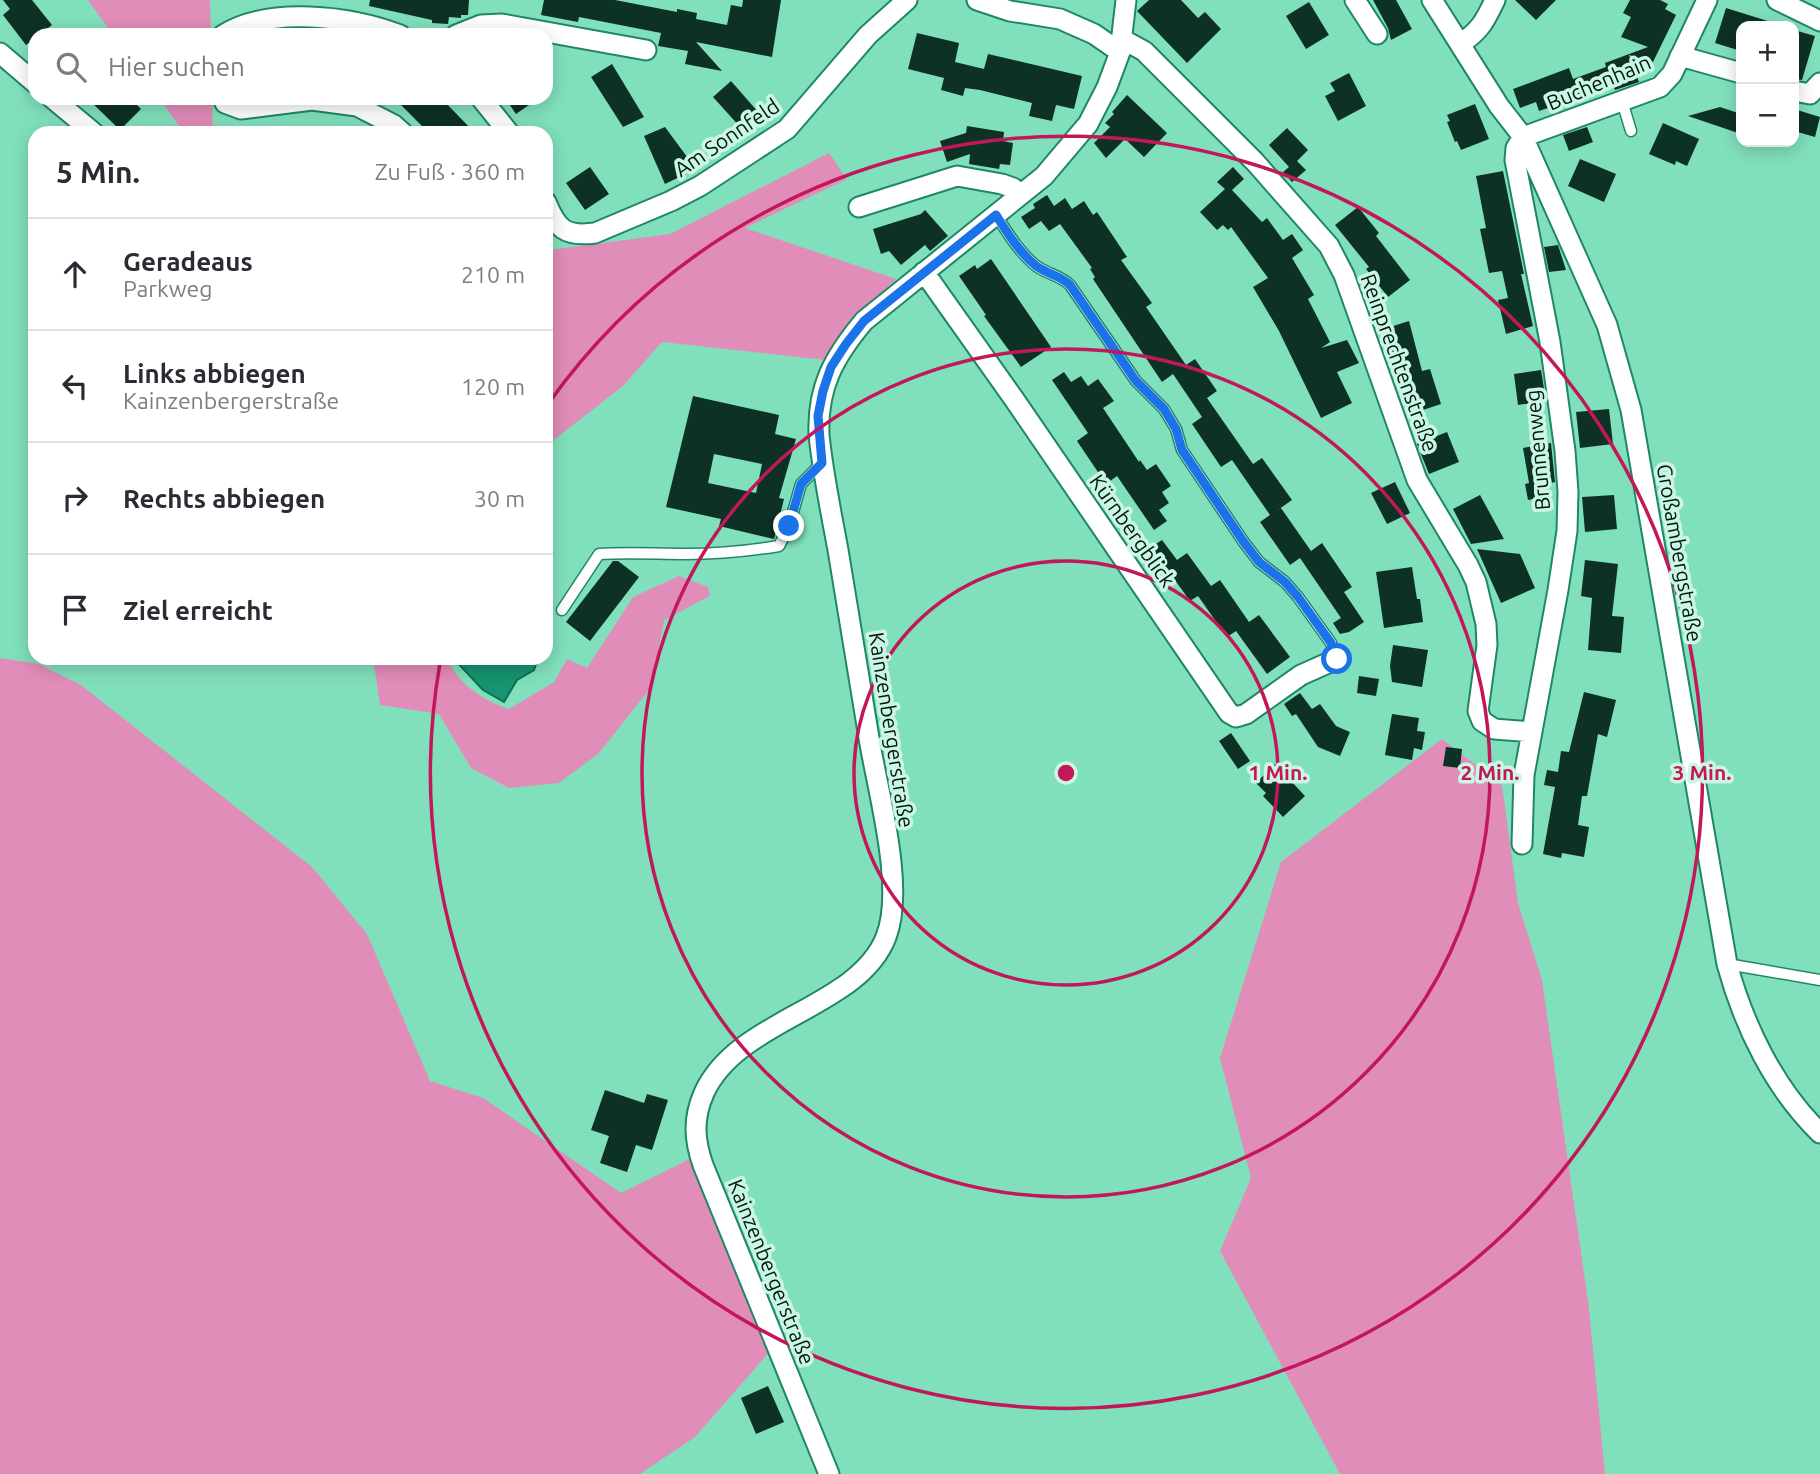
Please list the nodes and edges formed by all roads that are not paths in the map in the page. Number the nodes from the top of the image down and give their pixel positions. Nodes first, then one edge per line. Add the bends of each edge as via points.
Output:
1 (907, 0) edge
2 (976, 0) edge
3 (1126, 0) edge
4 (1355, 0) edge
5 (1432, 0) edge
6 (1495, 0) edge
7 (1707, 0) edge
8 (1777, 0) edge
9 (1820, 21) edge
10 (236, 28) edge
11 (380, 28) edge
12 (474, 28) edge
13 (521, 28) edge
14 (553, 34) edge
15 (1377, 34) dead end
16 (1460, 44) junction
17 (1121, 46) junction
18 (646, 50) dead end
19 (0, 53) edge
20 (1680, 56) junction
21 (1736, 72) edge
22 (28, 77) edge
23 (1820, 83) edge
24 (1799, 91) edge
25 (1622, 101) junction
26 (60, 105) edge
27 (230, 105) edge
28 (273, 105) edge
29 (350, 105) edge
30 (487, 105) edge
31 (86, 126) edge
32 (395, 126) edge
33 (503, 126) edge
34 (1632, 131) dead end
35 (1523, 137) junction
36 (1021, 194) junction
37 (859, 207) dead end
38 (996, 215) junction
39 (553, 218) edge
40 (924, 272) junction
41 (822, 463) junction
42 (562, 610) dead end
43 (1337, 659) joint
44 (1532, 732) junction
45 (1522, 844) dead end
46 (1727, 964) junction
47 (1820, 980) edge
48 (1820, 1133) edge
49 (829, 1474) edge

1 - 39 street, Am Sonnfeld via 868,35 787,129 700,186 595,233 569,233
2 - 17 street, Reinprechtenstraße via 1060,19
3 - 17 street, Kainzenbergerstraße
4 - 15 street
5 - 16 street, Großambergstraße
6 - 16 street via 1482,26
7 - 20 street, Buchenhain
8 - 9 street
10 - 11 street via 306,16
12 - 13 street via 502,24
14 - 18 street
16 - 35 street, Großambergstraße
17 - 36 street, Kainzenbergerstraße via 1088,124 1044,176
17 - 44 street, Reinprechtenstraße via 1144,51 1255,162 1329,246 1344,275 1417,480 1476,582 1487,645 1478,711 1482,721 1494,729
19 - 22 street
20 - 21 street, Buchenhain
20 - 25 street, Buchenhain via 1660,86
23 - 24 street via 1810,94
25 - 34 lane
25 - 35 street, Buchenhain
26 - 31 street
27 - 28 street via 241,109
29 - 32 street
30 - 33 street
35 - 44 street, Brunnenweg via 1515,160 1550,342 1568,492 1567,531
35 - 46 street, Großambergstraße via 1607,325 1631,410
36 - 37 street via 1002,184 957,176
36 - 38 street, Kainzenbergerstraße
38 - 40 street, Kainzenbergerstraße
38 - 43 lane via 1034,264 1070,285 1136,381 1164,409 1182,450 1243,541 1298,597
40 - 41 street, Kainzenbergerstraße via 864,321 831,367 818,416
40 - 43 street, Kürnbergblick via 1228,713 1236,717 1246,714 1301,675
41 - 42 lane via 801,484 779,546 734,552 599,554
41 - 49 street, Kainzenbergerstraße via 894,902 877,955 853,979 751,1042 721,1066 699,1105 695,1135 711,1185
44 - 45 street, Brunnenweg via 1521,803
46 - 47 lane
46 - 48 street, Großambergstraße via 1755,1042

